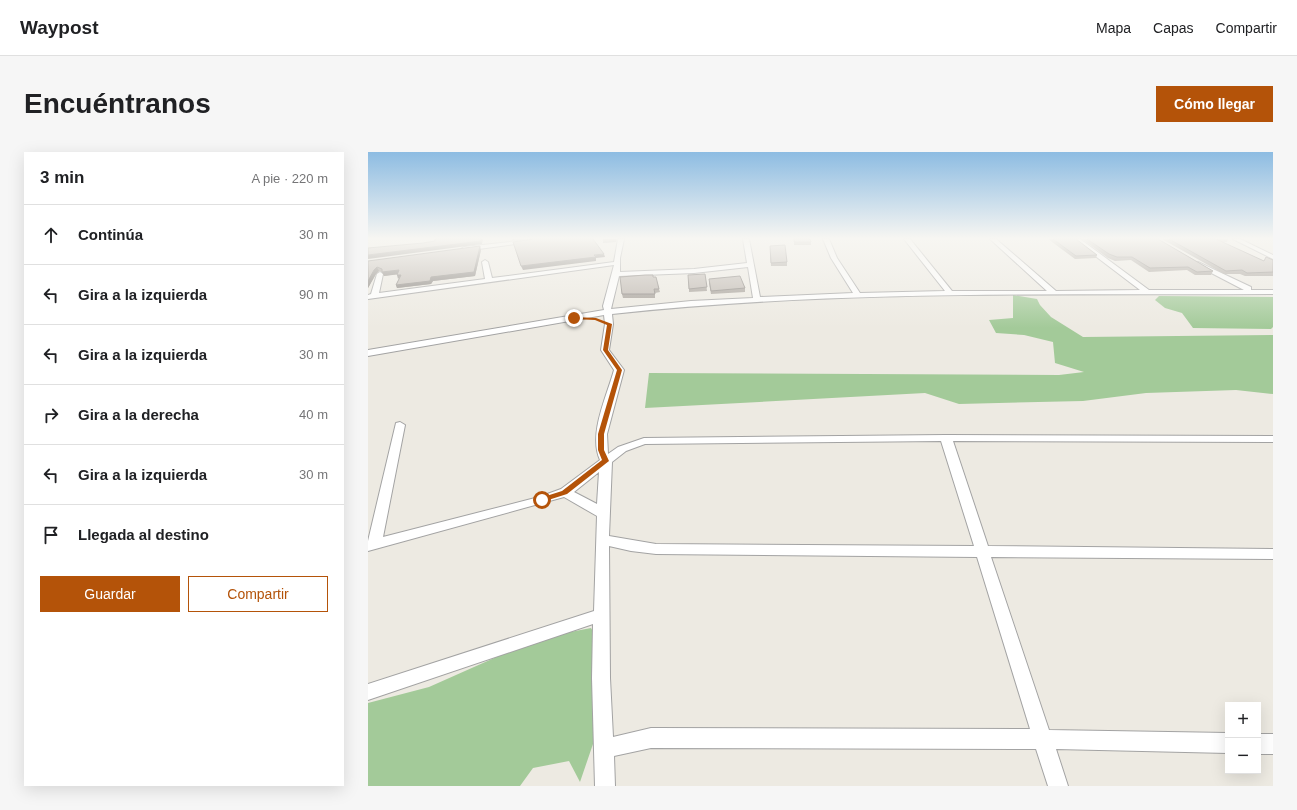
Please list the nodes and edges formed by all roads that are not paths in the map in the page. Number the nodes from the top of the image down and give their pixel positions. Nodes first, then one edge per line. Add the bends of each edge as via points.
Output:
1 (486, 269) edge
2 (571, 269) edge
3 (617, 269) edge
4 (717, 269) edge
5 (752, 269) edge
6 (841, 269) edge
7 (931, 269) edge
8 (1026, 269) edge
9 (1116, 269) edge
10 (1207, 269) edge
11 (380, 274) edge
12 (616, 274) junction
13 (489, 280) junction
14 (1146, 291) junction
15 (1053, 292) junction
16 (1254, 292) junction
17 (1273, 292) edge
18 (950, 293) junction
19 (858, 295) junction
20 (371, 297) edge
21 (757, 299) junction
22 (608, 312) junction
23 (574, 318) junction
24 (610, 324) junction
25 (368, 353) edge
26 (400, 425) dead end
27 (946, 438) junction
28 (1273, 439) edge
29 (606, 461) junction
30 (565, 492) junction
31 (604, 514) junction
32 (602, 538) junction
33 (371, 545) edge
34 (982, 551) junction
35 (1273, 554) edge
36 (601, 615) junction
37 (368, 692) edge
38 (1042, 739) junction
39 (1225, 743) edge
40 (1261, 744) edge
41 (1273, 744) edge
42 (604, 749) junction
43 (605, 786) edge
44 (1058, 786) edge

1 - 13 street
2 - 13 street
3 - 12 street
4 - 12 street
5 - 21 street
6 - 19 street
7 - 18 street
8 - 15 street
9 - 14 street
10 - 16 street
11 - 20 street
12 - 22 street via 607,306
13 - 20 street
14 - 15 street
14 - 16 street
15 - 18 street
16 - 17 street
18 - 19 street
19 - 21 street
21 - 22 street
22 - 23 street
22 - 24 street
23 - 24 street via 596,319
23 - 25 street
24 - 29 street via 605,350 619,370 601,434 601,450
26 - 33 street
27 - 28 street
27 - 29 street via 644,441 622,449
27 - 34 street
29 - 30 street
29 - 31 street
30 - 31 street
30 - 33 street
31 - 32 street
32 - 34 street via 631,546 656,549
32 - 36 street
34 - 35 street
34 - 38 street
36 - 37 street
36 - 42 street
38 - 39 street
38 - 42 street via 651,738
38 - 44 street
40 - 41 street
42 - 43 street

